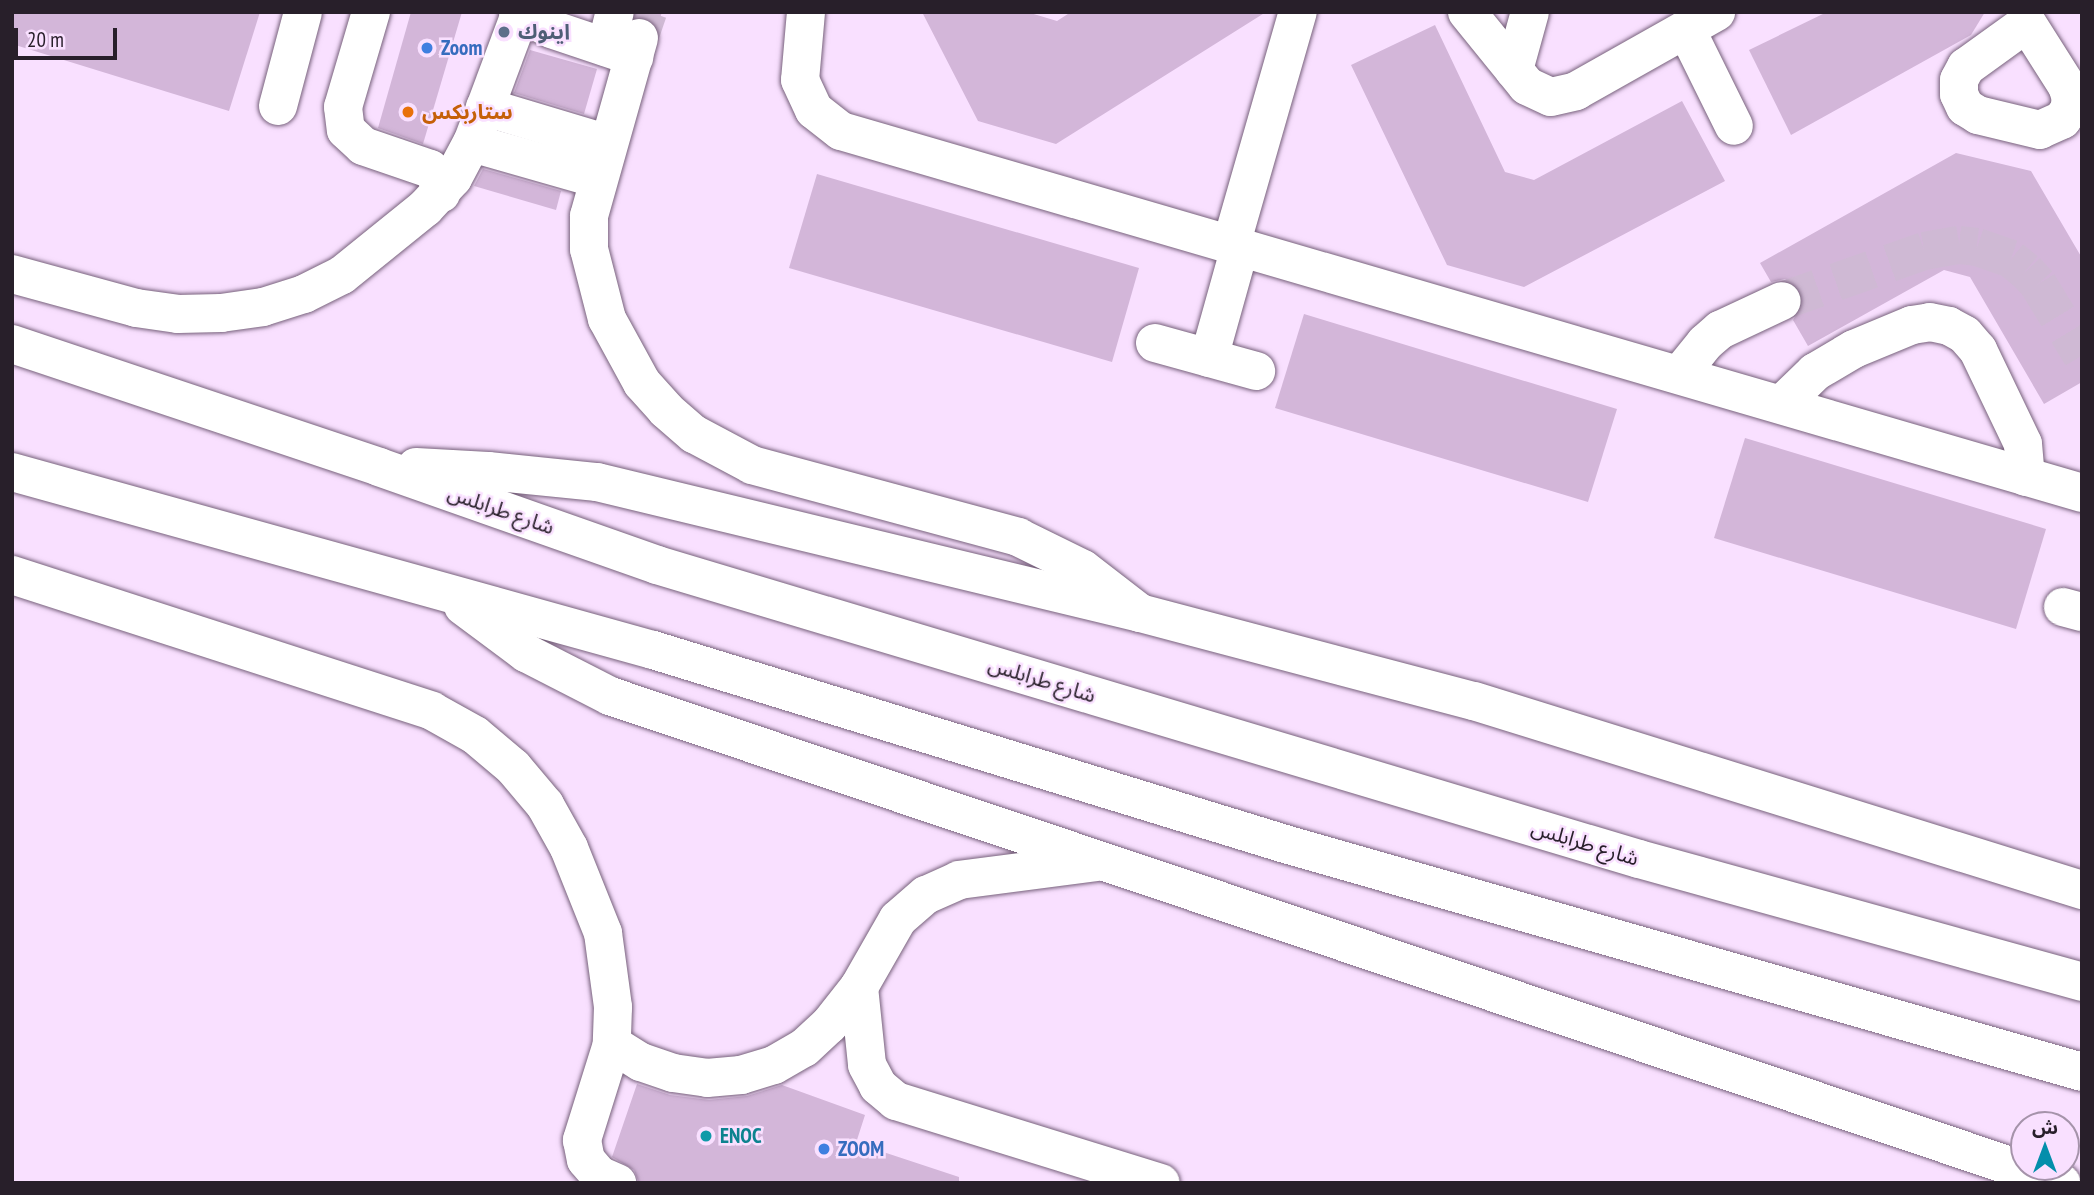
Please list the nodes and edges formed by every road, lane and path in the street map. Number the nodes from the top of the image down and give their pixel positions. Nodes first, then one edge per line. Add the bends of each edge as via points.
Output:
1 (303, 12) edge
2 (371, 12) edge
3 (806, 12) edge
4 (1298, 12) edge
5 (1467, 12) edge
6 (1530, 12) edge
7 (1700, 21) edge
8 (581, 27) edge
9 (1514, 71) junction
10 (278, 106) dead end
11 (485, 107) junction
12 (1734, 125) dead end
13 (472, 143) junction
14 (603, 162) junction
15 (441, 193) junction
16 (1230, 244) junction
17 (12, 274) edge
18 (1782, 301) tunnel mouth
19 (12, 344) edge
20 (1256, 371) dead end
21 (1680, 374) junction
22 (1782, 404) junction
23 (379, 467) junction
24 (12, 472) edge
25 (2026, 477) junction
26 (2082, 493) edge
27 (12, 575) edge
28 (451, 595) junction
29 (1140, 614) junction
30 (1098, 862) junction
31 (2082, 890) edge
32 (2082, 982) edge
33 (859, 987) junction
34 (612, 1044) junction
35 (2082, 1072) edge
36 (1151, 1181) edge
37 (617, 1183) edge
38 (2061, 1183) edge

1 - 10 main road
2 - 15 main road via 343,107 346,130 363,146 430,169
3 - 16 main road via 800,80 814,110 841,131
4 - 16 main road
5 - 9 main road
6 - 9 main road
7 - 9 main road via 1564,96 1538,93
7 - 12 main road
8 - 11 main road
8 - 14 main road
11 - 13 main road
11 - 14 main road
13 - 14 main road
13 - 15 main road
14 - 29 main road via 589,216 589,249 607,319 642,383 694,434 752,465 1018,537 1083,569
15 - 17 main road via 342,275 263,307 178,314 136,308
16 - 20 main road via 1184,351
16 - 21 main road
18 - 21 main road via 1720,330
19 - 23 main road, شارع طرابلس
21 - 22 main road
22 - 25 main road
22 - 25 main road via 1815,372 1854,349 1912,325 1949,326 1978,350 2023,444
23 - 29 main road via 597,482
23 - 32 main road, شارع طرابلس via 670,569 1639,859
24 - 28 main road
25 - 26 main road
27 - 34 main road via 432,710 475,736 513,767 545,805 569,848 603,933 613,1007
28 - 30 main road via 526,653 610,696
28 - 35 main road via 653,650 1311,852
29 - 31 main road via 1474,701
30 - 33 main road via 959,880 926,895 898,919
30 - 38 main road
33 - 34 main road via 804,1048 774,1065 741,1075 707,1078 673,1073 641,1062
33 - 36 main road via 867,1065 878,1086 896,1101
34 - 37 main road via 582,1140 586,1160 599,1175

